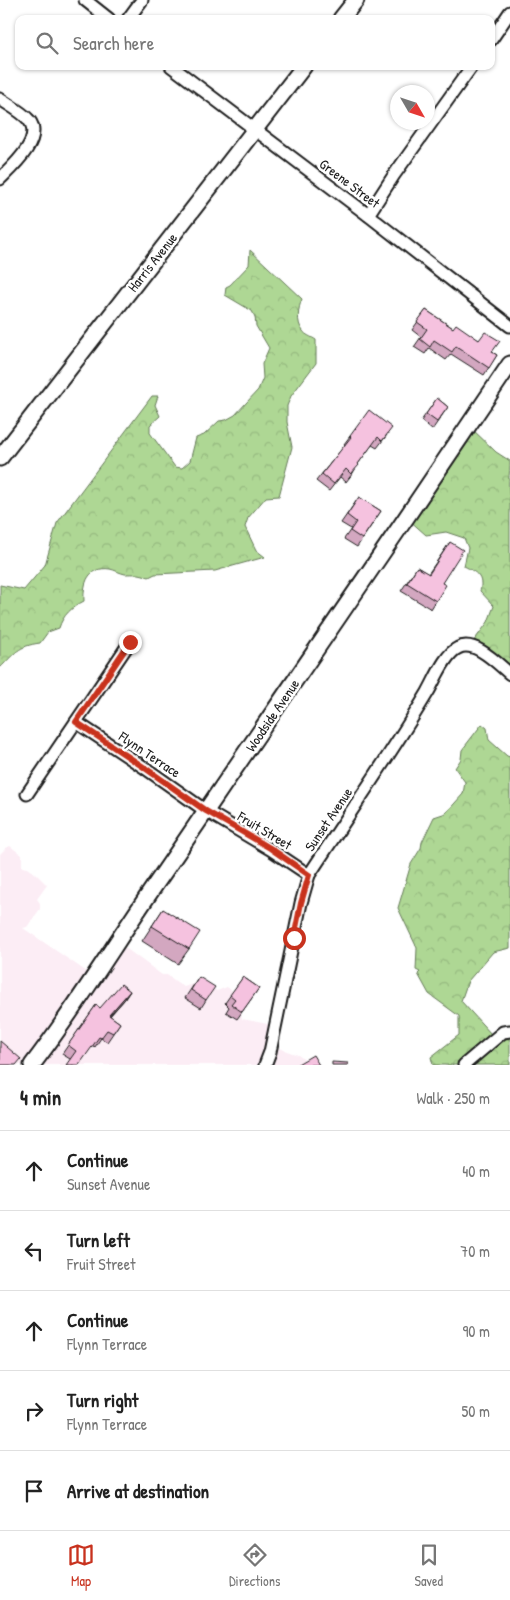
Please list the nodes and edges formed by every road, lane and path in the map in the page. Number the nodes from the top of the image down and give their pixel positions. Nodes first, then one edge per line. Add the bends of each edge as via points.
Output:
1 (85, 0) edge
2 (142, 0) edge
3 (356, 0) edge
4 (510, 12) edge
5 (104, 15) edge
6 (131, 15) edge
7 (344, 15) edge
8 (495, 34) edge
9 (176, 70) edge
10 (301, 70) edge
11 (469, 70) edge
12 (0, 99) edge
13 (256, 130) junction
14 (0, 179) edge
15 (368, 215) junction
16 (510, 326) edge
17 (510, 364) edge
18 (1, 454) edge
19 (130, 642) dead end
20 (510, 674) edge
21 (76, 722) junction
22 (27, 794) dead end
23 (206, 811) junction
24 (309, 875) junction
25 (508, 1029) edge
26 (32, 1065) edge
27 (265, 1065) edge
28 (464, 1065) edge

1 - 5 street
2 - 6 street
3 - 7 street
4 - 8 street
9 - 13 street, Greene Street
10 - 13 street, Harris Avenue
11 - 15 street
12 - 14 street via 29,120 34,136
13 - 15 street, Greene Street
13 - 18 street, Harris Avenue
15 - 16 street, Greene Street
17 - 23 street, Woodside Avenue
19 - 21 street
20 - 24 street, Sunset Avenue via 480,650 465,646 457,648 445,661 411,720
21 - 22 street
21 - 23 street, Flynn Terrace
23 - 24 street, Fruit Street
23 - 26 street, Woodside Avenue
24 - 27 street, Sunset Avenue
25 - 28 street

